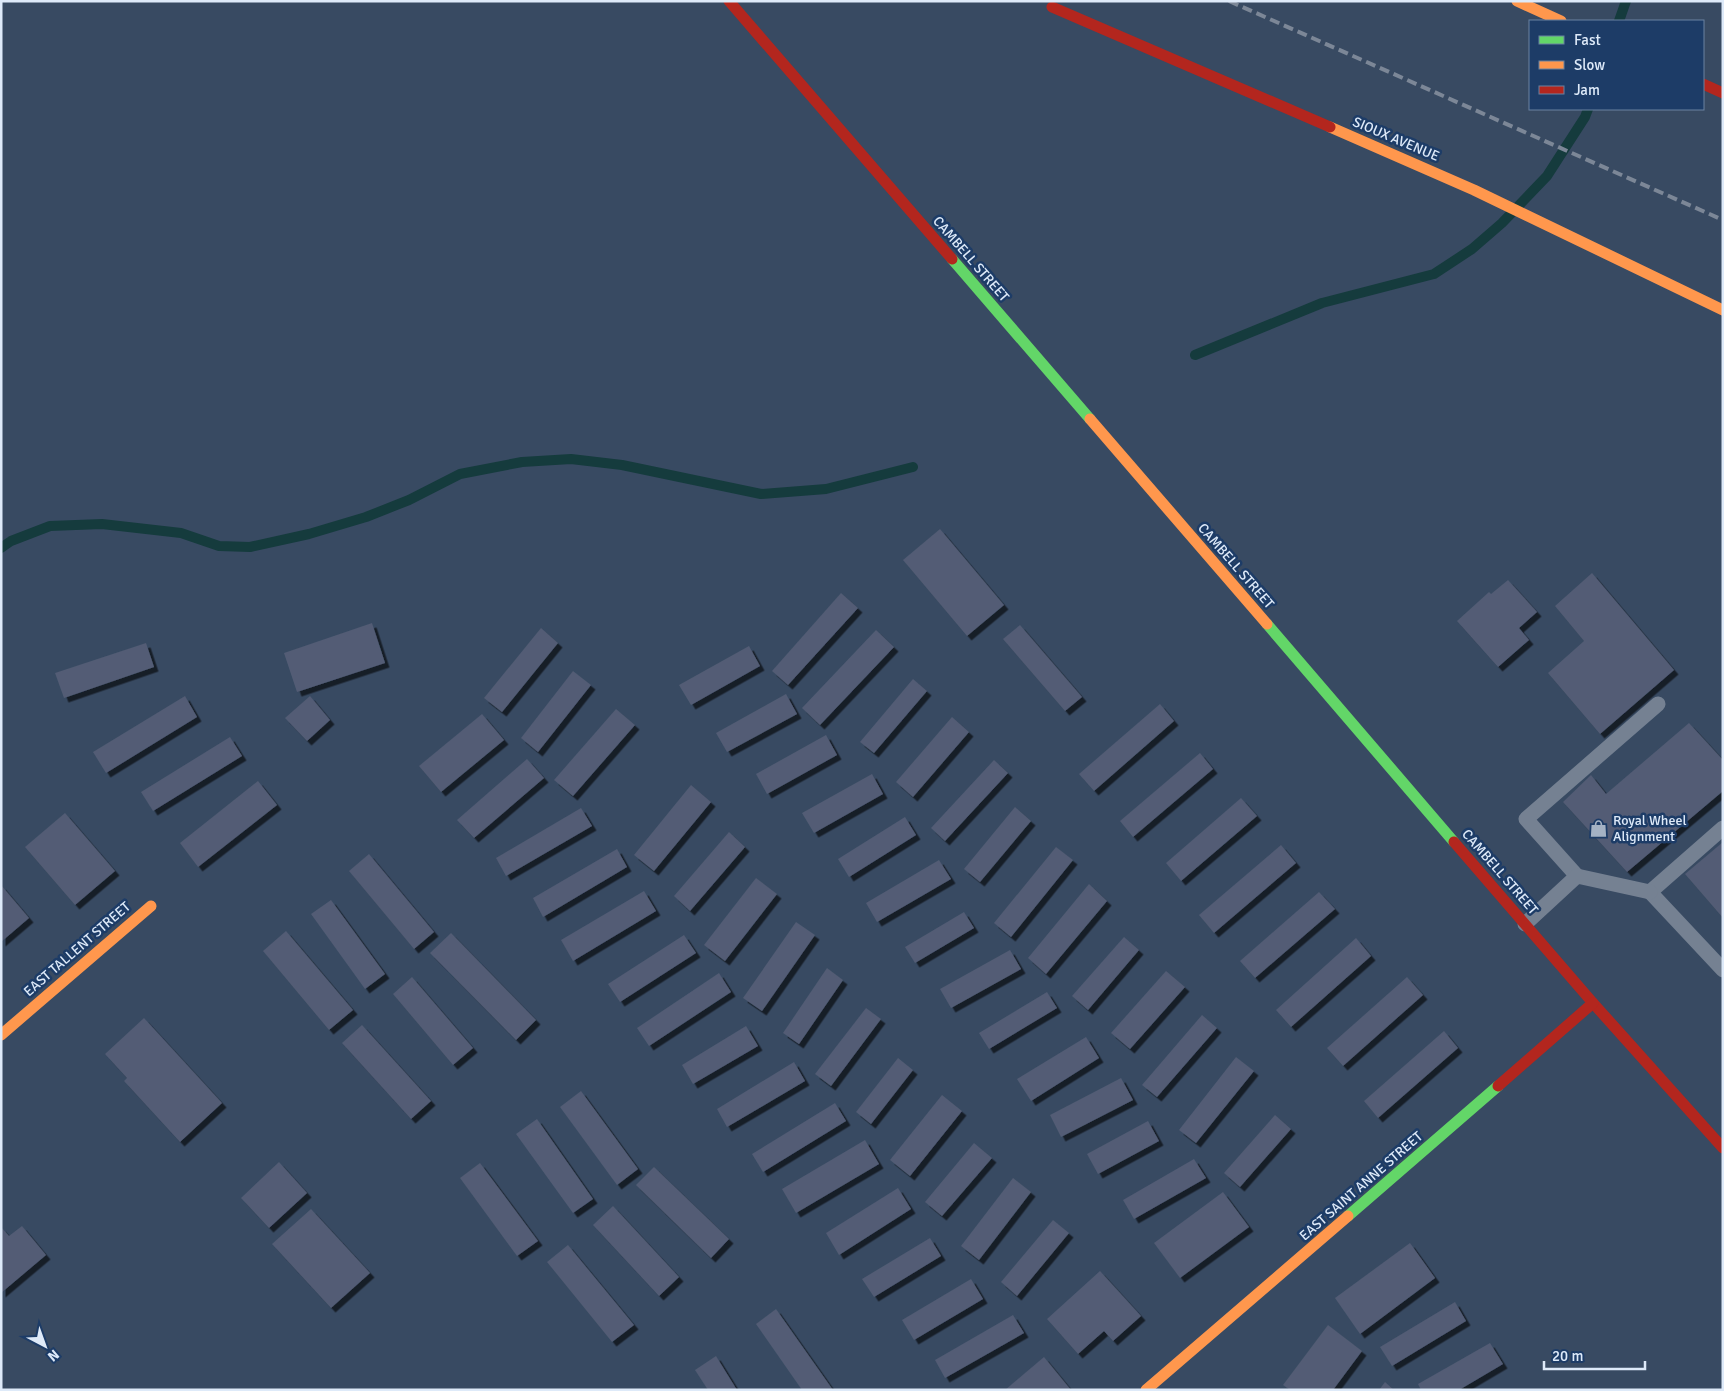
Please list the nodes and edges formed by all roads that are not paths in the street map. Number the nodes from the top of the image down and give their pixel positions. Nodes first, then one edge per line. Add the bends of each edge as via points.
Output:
1 (729, 1) edge
2 (1038, 1) edge
3 (1517, 1) edge
4 (1052, 7) joint
5 (1559, 20) edge
6 (1704, 84) edge
7 (1723, 93) edge
8 (1723, 310) edge
9 (1658, 704) dead end
10 (1723, 828) edge
11 (1577, 876) junction
12 (1650, 892) junction
13 (150, 906) dead end
14 (1525, 924) junction
15 (1717, 954) edge
16 (1723, 970) edge
17 (1593, 1003) junction
18 (1, 1035) edge
19 (1723, 1148) edge
20 (1146, 1390) edge

1 - 14 main road, CAMBELL STREET
2 - 4 lane
3 - 5 main road
4 - 8 main road, SIOUX AVENUE via 1474,190
6 - 7 main road
9 - 11 lane via 1526,819
10 - 12 lane
11 - 12 lane
11 - 14 lane
12 - 15 lane
13 - 18 main road, EAST TALLENT STREET
14 - 17 main road, CAMBELL STREET
15 - 16 lane
17 - 19 main road, CAMBELL STREET
17 - 20 main road, EAST SAINT ANNE STREET

